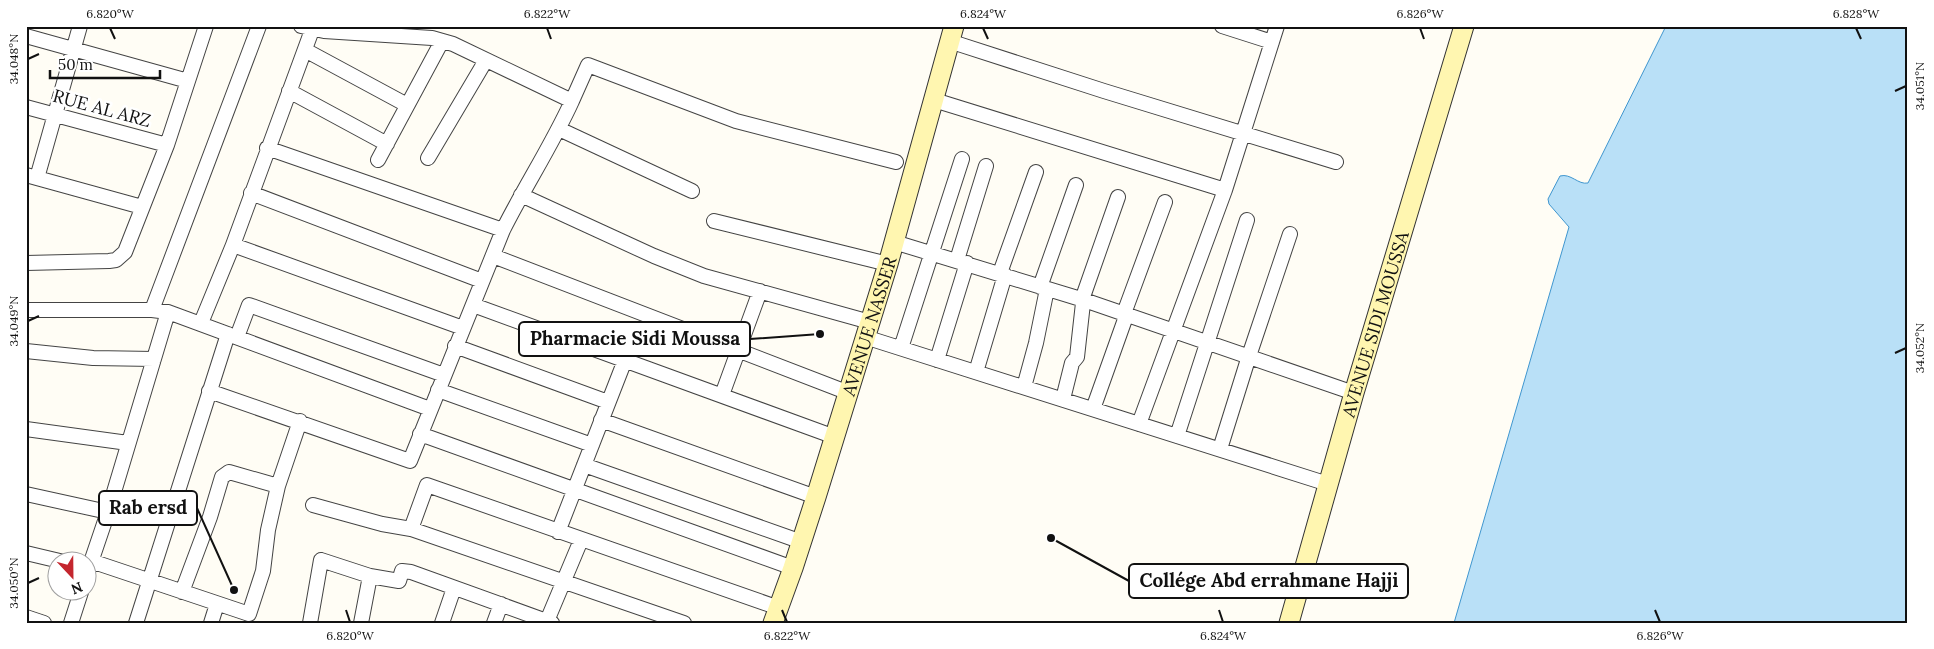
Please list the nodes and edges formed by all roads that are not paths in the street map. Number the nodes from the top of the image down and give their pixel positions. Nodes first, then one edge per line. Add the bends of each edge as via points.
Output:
1 (80, 26) edge
2 (206, 26) edge
3 (259, 26) edge
4 (1222, 26) edge
5 (1277, 26) edge
6 (1464, 26) edge
7 (306, 28) edge
8 (392, 30) edge
9 (951, 34) edge
10 (437, 35) edge
11 (26, 36) edge
12 (1272, 42) junction
13 (74, 50) junction
14 (305, 50) junction
15 (486, 60) junction
16 (188, 81) junction
17 (289, 90) junction
18 (934, 100) junction
19 (572, 101) junction
20 (408, 105) junction
21 (26, 107) edge
22 (55, 115) junction
23 (559, 129) junction
24 (1242, 134) junction
25 (387, 144) junction
26 (168, 145) junction
27 (267, 148) junction
28 (428, 158) dead end
29 (962, 159) dead end
30 (378, 160) dead end
31 (1336, 162) dead end
32 (905, 164) junction
33 (986, 166) dead end
34 (1036, 172) dead end
35 (31, 177) edge
36 (1076, 185) dead end
37 (1225, 190) junction
38 (692, 191) dead end
39 (251, 193) junction
40 (521, 195) junction
41 (1118, 197) dead end
42 (1165, 202) dead end
43 (142, 207) junction
44 (1247, 220) dead end
45 (714, 222) dead end
46 (503, 230) junction
47 (1290, 234) dead end
48 (894, 242) junction
49 (233, 244) junction
50 (931, 253) junction
51 (493, 256) junction
52 (962, 262) junction
53 (26, 264) edge
54 (888, 264) junction
55 (1003, 274) junction
56 (482, 281) junction
57 (1043, 288) junction
58 (760, 291) junction
59 (1084, 300) junction
60 (473, 305) junction
61 (26, 310) edge
62 (152, 310) junction
63 (168, 312) junction
64 (1125, 315) junction
65 (201, 324) junction
66 (463, 328) junction
67 (868, 330) junction
68 (1172, 332) junction
69 (232, 335) junction
70 (1207, 343) junction
71 (455, 346) junction
72 (901, 348) junction
73 (739, 349) junction
74 (26, 351) edge
75 (1249, 356) junction
76 (154, 359) junction
77 (624, 360) junction
78 (937, 360) junction
79 (976, 372) junction
80 (444, 375) junction
81 (1024, 387) junction
82 (438, 390) junction
83 (209, 391) junction
84 (848, 393) junction
85 (1354, 393) junction
86 (722, 395) junction
87 (1063, 399) junction
88 (608, 402) junction
89 (1093, 409) junction
90 (430, 410) junction
91 (601, 420) junction
92 (300, 421) junction
93 (1139, 424) junction
94 (26, 429) edge
95 (420, 434) junction
96 (1177, 436) junction
97 (835, 437) junction
98 (128, 443) junction
99 (592, 445) junction
100 (1220, 450) junction
101 (584, 465) junction
102 (1328, 484) junction
103 (278, 486) junction
104 (575, 490) junction
105 (26, 494) edge
106 (816, 497) junction
107 (313, 505) dead end
108 (108, 512) junction
109 (411, 529) junction
110 (558, 532) junction
111 (580, 540) junction
112 (802, 542) junction
113 (94, 552) edge
114 (26, 553) edge
115 (48, 558) edge
116 (98, 568) edge
117 (793, 568) junction
118 (370, 576) junction
119 (149, 581) junction
120 (563, 581) junction
121 (454, 588) junction
122 (182, 592) junction
123 (78, 602) edge
124 (217, 604) junction
125 (501, 604) junction
126 (776, 616) edge
127 (26, 617) edge
128 (549, 622) edge
129 (44, 623) edge
130 (71, 623) edge
131 (136, 623) edge
132 (211, 623) edge
133 (310, 623) edge
134 (361, 623) edge
135 (442, 623) edge
136 (494, 623) edge
137 (684, 623) edge
138 (1289, 623) edge

1 - 13 street
2 - 16 street
3 - 62 street
4 - 12 street
5 - 12 street
6 - 85 street, AVENUE SIDI MOUSSA
7 - 8 street
7 - 14 street
8 - 10 street
9 - 18 street, AVENUE NASSER
9 - 24 street
10 - 15 street
10 - 20 street
11 - 13 street
12 - 24 street
13 - 16 street
13 - 22 street
14 - 17 street
14 - 20 street
15 - 19 street
15 - 28 street
16 - 26 street
17 - 25 street
17 - 27 street
18 - 32 street, AVENUE NASSER
18 - 37 street
19 - 23 street
19 - 32 street via 588,66 736,121
20 - 25 street
21 - 22 street, RUE AL ARZ
22 - 26 street, RUE AL ARZ
22 - 35 street
23 - 38 street
23 - 40 street
24 - 31 street
24 - 37 street
25 - 30 street
26 - 43 street
27 - 39 street
27 - 46 street
29 - 50 street
32 - 48 street, AVENUE NASSER
33 - 52 street
34 - 55 street
35 - 43 street
36 - 57 street
37 - 68 street
39 - 49 street
39 - 56 street
40 - 46 street
40 - 58 street via 704,276
41 - 59 street
42 - 64 street
43 - 53 street via 125,252 116,260
44 - 70 street
45 - 54 street
46 - 51 street
47 - 75 street
48 - 50 street
48 - 54 street, AVENUE NASSER
49 - 65 street
49 - 66 street
50 - 52 street
50 - 72 street
51 - 56 street
51 - 73 street
52 - 55 street
52 - 78 street
54 - 67 street, AVENUE NASSER
55 - 57 street
55 - 79 street
56 - 60 street
57 - 59 street
57 - 81 street via 1036,343
58 - 67 street
58 - 73 street
59 - 64 street
59 - 87 street via 1077,357 1072,362
60 - 66 street
60 - 77 street
61 - 62 street
62 - 63 street
63 - 65 street
63 - 76 street
64 - 68 street
64 - 89 street
65 - 69 street
66 - 71 street
67 - 72 street
67 - 84 street, AVENUE NASSER
68 - 70 street
68 - 93 street
69 - 80 street via 249,305
69 - 83 street
69 - 90 street
70 - 75 street
70 - 96 street
71 - 80 street
71 - 88 street
72 - 78 street
73 - 84 street
73 - 86 street
74 - 76 street via 93,358
75 - 85 street
75 - 100 street
76 - 98 street
77 - 86 street
77 - 88 street
78 - 79 street
79 - 81 street
80 - 82 street
81 - 87 street
82 - 90 street
82 - 99 street
83 - 92 street
83 - 119 street
84 - 97 street, AVENUE NASSER
85 - 102 street, AVENUE SIDI MOUSSA
86 - 97 street
87 - 89 street
88 - 91 street
89 - 93 street
90 - 95 street
91 - 99 street
91 - 106 street
92 - 95 street via 410,461
92 - 103 street
93 - 96 street
94 - 98 street
95 - 104 street
96 - 100 street
97 - 106 street, AVENUE NASSER
98 - 108 street
99 - 101 street
100 - 102 street
101 - 104 street
101 - 112 street
102 - 138 street, AVENUE SIDI MOUSSA
103 - 122 street via 230,472 222,477
103 - 124 street via 263,571 249,614
104 - 110 street
104 - 117 street
105 - 108 street
106 - 112 street, AVENUE NASSER
107 - 109 street
108 - 113 street
109 - 110 street via 427,485
109 - 120 street
110 - 111 street
111 - 120 street
111 - 126 street
112 - 117 street, AVENUE NASSER
114 - 115 street
116 - 119 street
117 - 126 street, AVENUE NASSER
118 - 121 street via 399,581 402,571
118 - 133 street via 321,560
118 - 134 street
119 - 122 street
119 - 131 street
120 - 128 street
120 - 137 street
121 - 125 street
121 - 135 street
122 - 124 street
123 - 130 street
124 - 132 street
125 - 128 street
125 - 136 street
127 - 129 street

